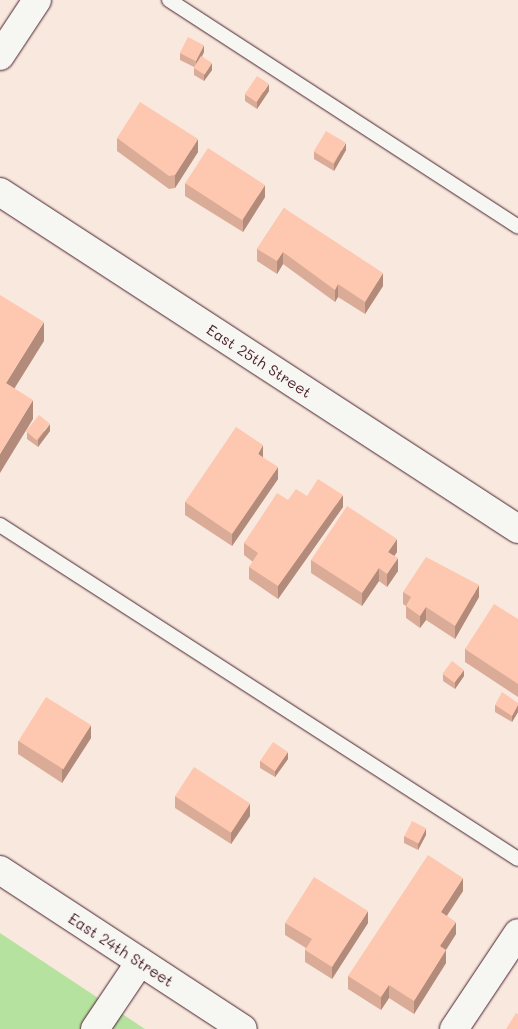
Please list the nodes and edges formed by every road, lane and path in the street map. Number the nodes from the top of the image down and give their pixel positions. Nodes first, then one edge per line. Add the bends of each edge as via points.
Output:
1 (37, 0) edge
2 (170, 0) edge
3 (0, 56) edge
4 (0, 192) edge
5 (518, 227) edge
6 (0, 525) edge
7 (518, 529) edge
8 (518, 859) edge
9 (0, 870) edge
10 (518, 932) edge
11 (140, 962) junction
12 (95, 1029) edge
13 (243, 1029) edge
14 (454, 1029) edge

1 - 3 street
2 - 5 lane
4 - 7 street, East 25th Street
6 - 8 lane
9 - 11 street, East 24th Street
10 - 14 street
11 - 12 street
11 - 13 street, East 24th Street

